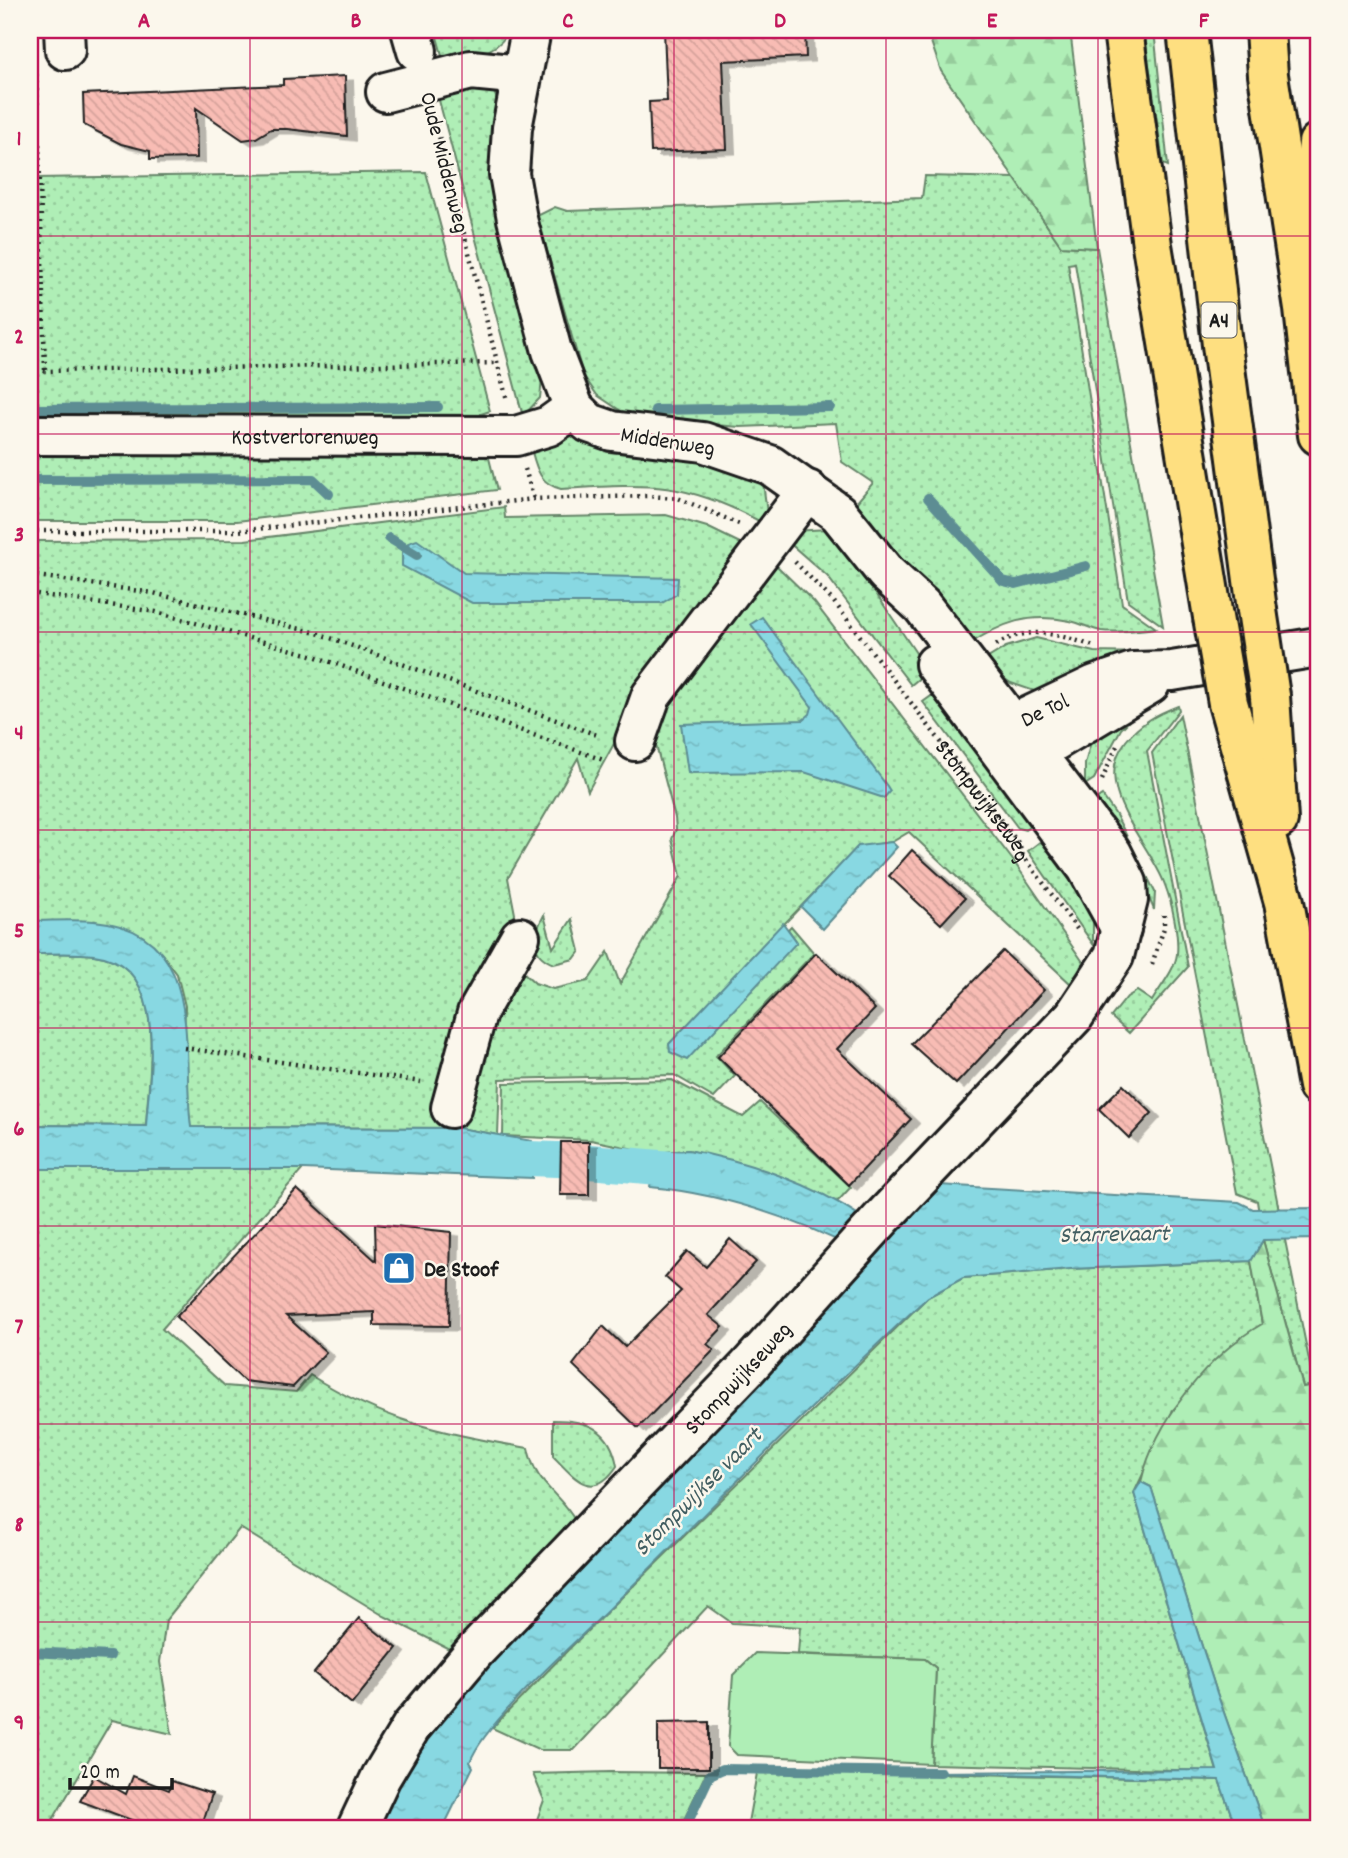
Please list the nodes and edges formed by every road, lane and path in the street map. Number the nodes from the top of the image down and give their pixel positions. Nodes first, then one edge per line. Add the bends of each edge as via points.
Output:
1 (531, 30) edge
2 (1123, 30) edge
3 (1187, 30) edge
4 (1265, 30) edge
5 (55, 49) edge
6 (418, 54) edge
7 (522, 75) junction
8 (386, 92) dead end
9 (1318, 143) edge
10 (30, 144) edge
11 (39, 144) junction
12 (1304, 309) junction
13 (30, 368) edge
14 (45, 371) junction
15 (573, 408) junction
16 (30, 435) edge
17 (1318, 435) edge
18 (808, 490) junction
19 (30, 531) edge
20 (768, 541) junction
21 (30, 575) edge
22 (30, 593) edge
23 (1318, 647) edge
24 (1016, 743) junction
25 (618, 747) junction
26 (1054, 897) dead end
27 (1284, 902) junction
28 (520, 937) dead end
29 (184, 1048) dead end
30 (1318, 1086) edge
31 (453, 1098) joint
32 (356, 1828) edge

1 - 7 street
2 - 27 highway, A4, bridge via 1152,245 1228,703
3 - 27 highway, A4, bridge via 1222,345 1269,696
4 - 12 highway
5 - 11 path
6 - 7 street via 471,70
6 - 8 street
6 - 14 path, Oude Middenweg via 498,363
7 - 15 street via 509,174 552,351
9 - 12 highway
10 - 11 path
11 - 14 path
12 - 17 highway
13 - 14 path
15 - 16 street, Kostverlorenweg via 549,426 516,436
15 - 18 street, Middenweg via 589,423 612,431 703,442 734,452 771,465
18 - 20 street
18 - 24 street, Middenweg via 838,513 886,573 922,606
19 - 20 path via 237,531 534,499 677,498 710,509
20 - 25 street
20 - 26 path, Stompwijkseweg via 811,574 1019,844
21 - 25 path via 153,593 317,633
22 - 25 path via 156,612
23 - 24 street, De Tol via 1172,671
24 - 32 street, Stompwijkseweg via 1121,929 1115,956 1074,1016 748,1367 475,1651 411,1727
27 - 30 highway, A4
28 - 31 street via 477,1013
29 - 31 path

